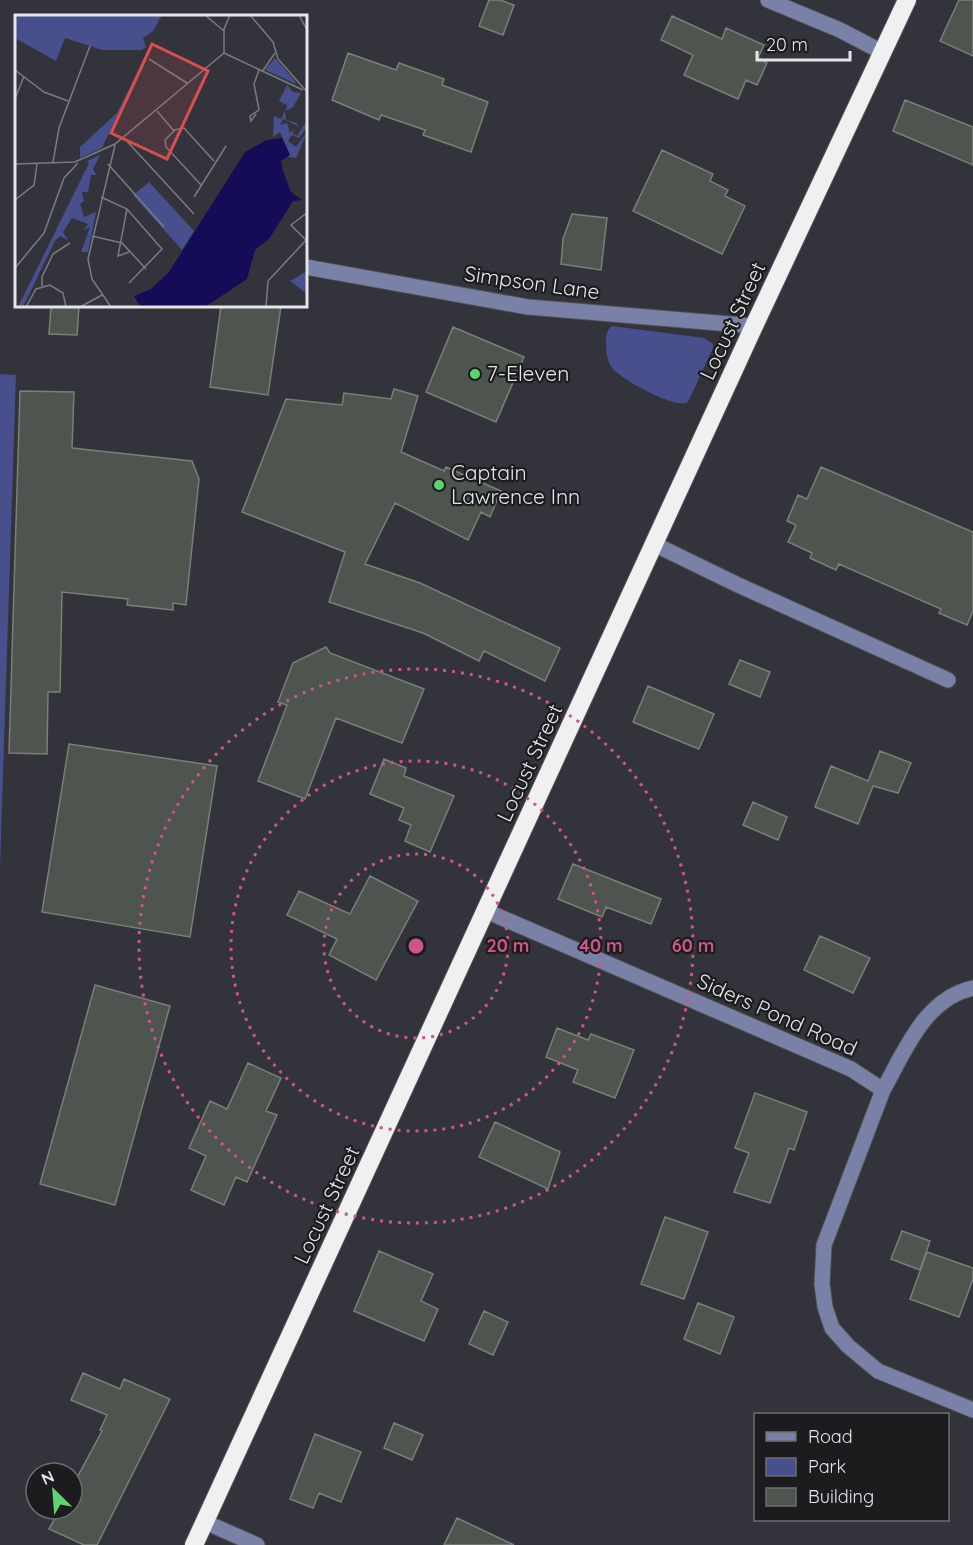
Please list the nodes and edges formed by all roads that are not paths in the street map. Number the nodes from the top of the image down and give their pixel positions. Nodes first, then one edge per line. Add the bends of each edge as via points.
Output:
1 (768, 0) edge
2 (907, 0) edge
3 (882, 52) junction
4 (308, 267) edge
5 (754, 326) junction
6 (656, 545) junction
7 (948, 680) dead end
8 (486, 911) junction
9 (973, 988) edge
10 (883, 1090) junction
11 (973, 1410) edge
12 (205, 1522) junction
13 (194, 1545) edge
14 (257, 1545) edge

1 - 3 street
2 - 3 highway, Locust Street
3 - 5 highway, Locust Street
4 - 5 street, Simpson Lane via 528,308
5 - 6 highway, Locust Street
6 - 7 street
6 - 8 highway, Locust Street
8 - 10 street, Siders Pond Road via 851,1069
8 - 12 highway, Locust Street
9 - 10 street via 934,1007
10 - 11 street via 824,1245 825,1307 832,1328 878,1371
12 - 13 highway, Locust Street
12 - 14 street

